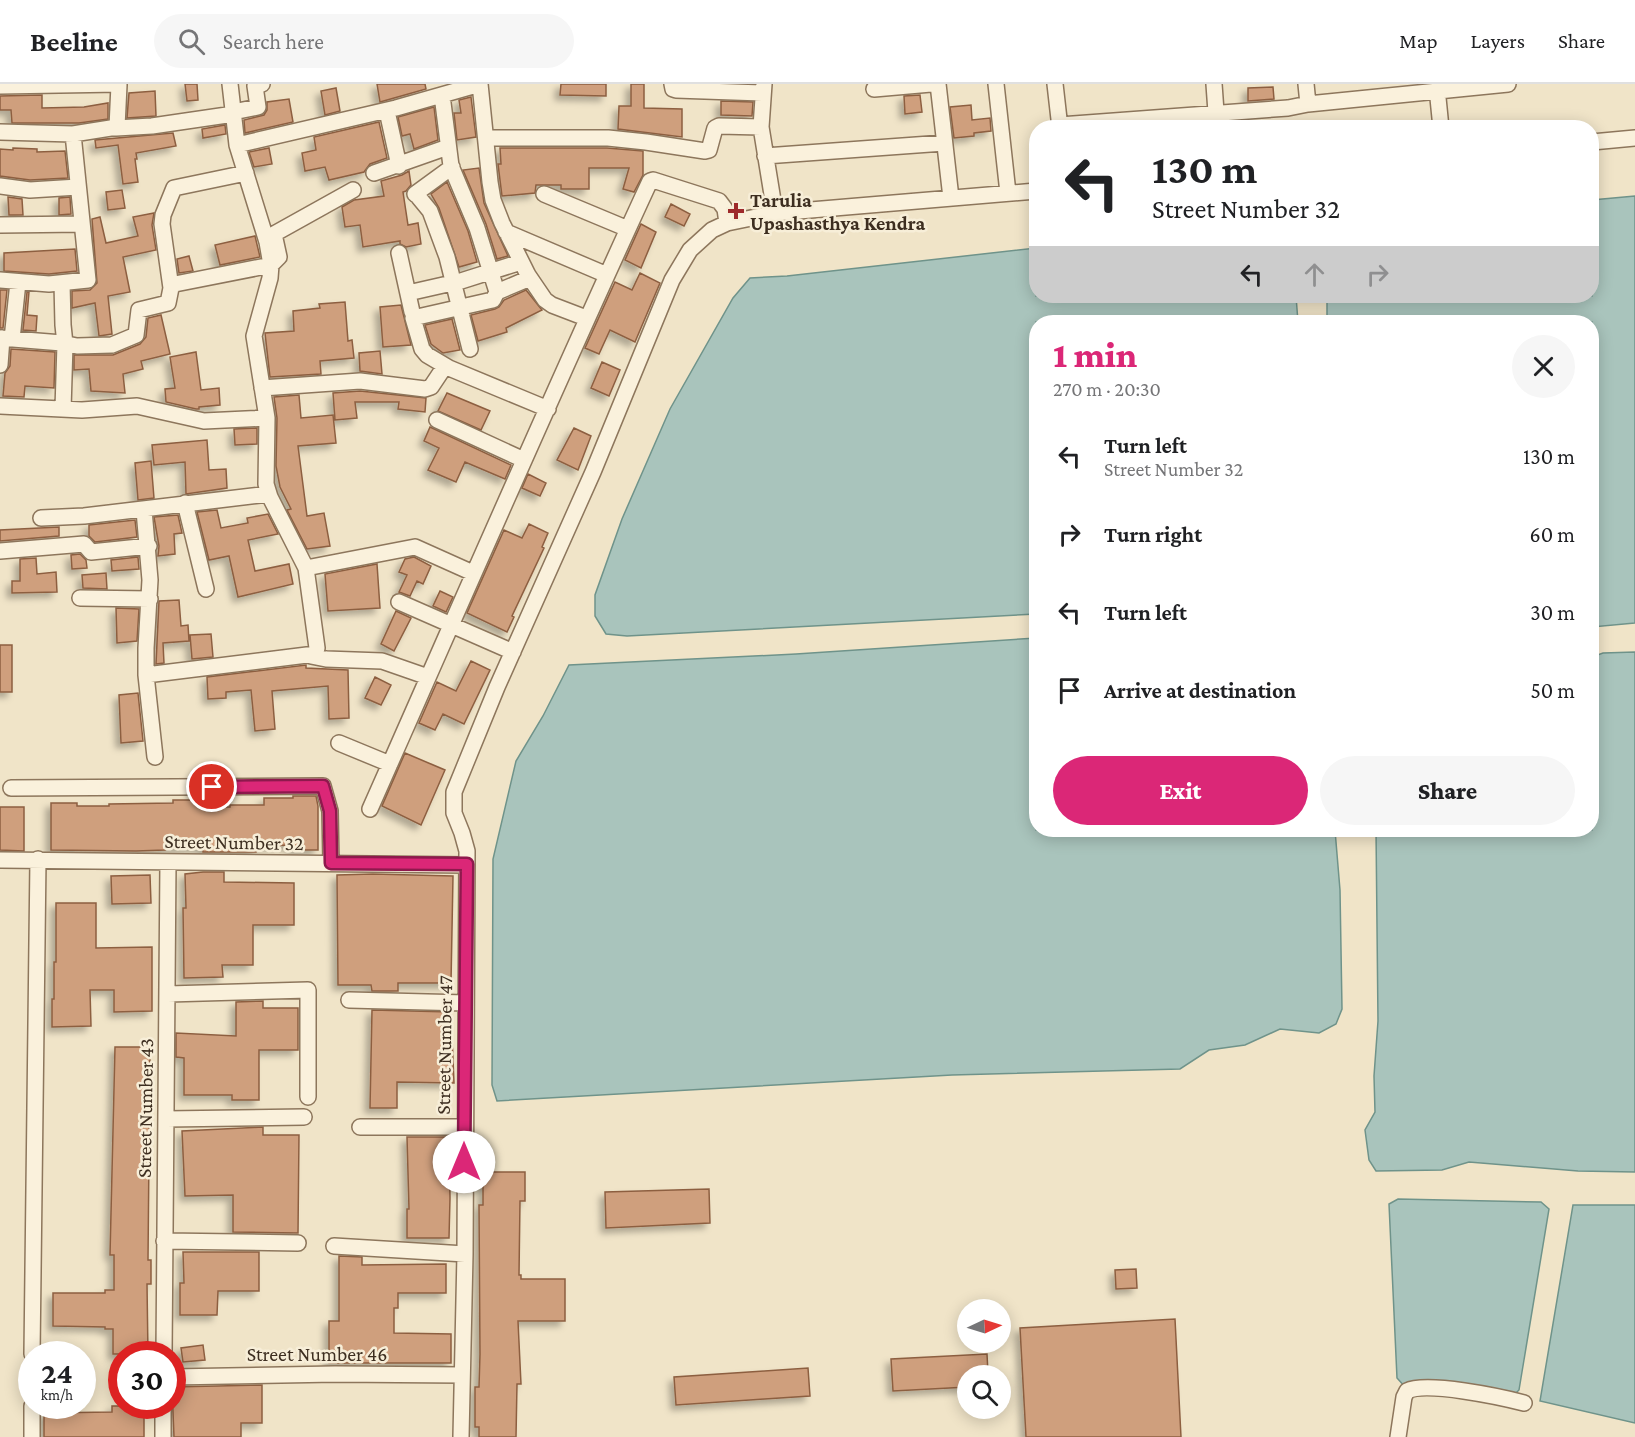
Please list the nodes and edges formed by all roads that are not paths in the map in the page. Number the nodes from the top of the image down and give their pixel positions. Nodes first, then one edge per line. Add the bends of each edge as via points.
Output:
1 (119, 84) edge
2 (230, 84) edge
3 (262, 84) edge
4 (480, 84) edge
5 (672, 84) edge
6 (932, 84) edge
7 (938, 84) edge
8 (996, 84) edge
9 (1055, 84) edge
10 (1214, 84) edge
11 (1306, 84) edge
12 (1508, 84) edge
13 (0, 86) edge
14 (763, 89) edge
15 (874, 89) dead end
16 (1367, 91) edge
17 (442, 95) junction
18 (1438, 98) dead end
19 (1308, 104) junction
20 (387, 111) junction
21 (1216, 112) junction
22 (233, 113) junction
23 (1059, 120) edge
24 (1127, 120) edge
25 (1440, 120) edge
26 (760, 127) junction
27 (116, 128) junction
28 (0, 132) edge
29 (73, 134) junction
30 (487, 138) junction
31 (1635, 138) edge
32 (1599, 141) edge
33 (944, 143) junction
34 (237, 145) junction
35 (448, 147) junction
36 (765, 156) junction
37 (399, 166) junction
38 (452, 167) junction
39 (246, 173) junction
40 (374, 173) dead end
41 (0, 186) edge
42 (78, 187) junction
43 (353, 190) dead end
44 (1029, 191) edge
45 (1008, 193) junction
46 (544, 194) dead end
47 (951, 198) junction
48 (775, 213) junction
49 (727, 223) junction
50 (82, 224) junction
51 (0, 225) edge
52 (628, 229) junction
53 (506, 232) junction
54 (399, 253) dead end
55 (521, 262) junction
56 (271, 265) junction
57 (489, 273) junction
58 (606, 275) junction
59 (530, 278) junction
60 (0, 280) edge
61 (18, 282) junction
62 (62, 283) junction
63 (453, 283) junction
64 (171, 288) junction
65 (497, 292) junction
66 (408, 293) junction
67 (460, 308) junction
68 (412, 312) dead end
69 (586, 318) junction
70 (5, 338) edge
71 (65, 344) junction
72 (470, 349) dead end
73 (0, 365) edge
74 (445, 366) junction
75 (262, 388) junction
76 (0, 406) edge
77 (63, 409) junction
78 (548, 409) junction
79 (267, 418) junction
80 (437, 420) dead end
81 (524, 460) junction
82 (269, 494) junction
83 (185, 503) junction
84 (144, 510) junction
85 (41, 518) dead end
86 (149, 546) junction
87 (0, 551) edge
88 (306, 568) junction
89 (473, 573) junction
90 (206, 589) dead end
91 (80, 598) dead end
92 (150, 598) junction
93 (399, 602) dead end
94 (451, 625) junction
95 (513, 652) junction
96 (311, 656) junction
97 (146, 675) junction
98 (428, 677) junction
99 (339, 743) dead end
100 (155, 757) dead end
101 (390, 764) junction
102 (11, 788) dead end
103 (370, 809) dead end
104 (0, 860) edge
105 (38, 860) junction
106 (168, 862) junction
107 (331, 863) junction
108 (467, 867) junction
109 (168, 994) junction
110 (349, 1000) dead end
111 (466, 1003) junction
112 (308, 1097) dead end
113 (304, 1117) dead end
114 (166, 1119) junction
115 (360, 1127) dead end
116 (464, 1127) junction
117 (164, 1241) junction
118 (298, 1243) dead end
119 (334, 1245) dead end
120 (465, 1254) junction
121 (32, 1341) edge
122 (164, 1341) edge
123 (462, 1375) junction
124 (186, 1377) edge
125 (1524, 1403) dead end
126 (32, 1419) edge
127 (163, 1419) edge
128 (32, 1437) edge
129 (163, 1437) edge
130 (461, 1437) edge
131 (1398, 1437) edge

1 - 13 street
1 - 27 street
2 - 22 street
3 - 22 street via 255,86 258,107
4 - 17 street
4 - 30 street
5 - 14 street via 676,90
6 - 15 street
7 - 33 street
8 - 45 street
9 - 23 street
10 - 21 street
11 - 19 street
12 - 16 street
14 - 26 street
16 - 19 street
17 - 20 street
17 - 35 street
18 - 25 street
19 - 21 street
20 - 34 street
20 - 37 street
21 - 24 street
22 - 27 street
22 - 34 street
26 - 30 street via 719,126 715,128 711,147 705,151 608,138
26 - 36 street
27 - 29 street
28 - 29 street
29 - 42 street
30 - 53 street via 491,192
31 - 32 street
33 - 36 street
33 - 47 street
34 - 39 street
35 - 37 street
35 - 38 street
36 - 48 street
37 - 40 street
38 - 57 street via 477,228
38 - 63 street via 416,194 430,211
39 - 56 street
39 - 64 street via 174,188 162,224
41 - 42 street via 30,190
42 - 50 street
43 - 56 street via 274,234 279,257
44 - 45 street, Street Number 47
45 - 47 street, Street Number 47
46 - 52 street
47 - 48 street, Street Number 47
48 - 49 street, Street Number 47
49 - 52 street via 719,201 653,180
49 - 95 street, Street Number 47 via 712,230 690,250 672,280
50 - 51 street
50 - 62 street via 88,280
52 - 58 street
53 - 55 street
53 - 58 street
54 - 66 street
55 - 57 street
55 - 59 street
56 - 64 street via 175,284
56 - 75 street via 254,336
57 - 63 street
57 - 65 street
58 - 69 street
59 - 65 street
59 - 69 street via 552,305
60 - 61 street
61 - 62 street
61 - 70 street
62 - 71 street
63 - 66 street
63 - 67 street
64 - 71 street via 168,303 139,310 136,335 109,345
65 - 67 street via 493,300
66 - 68 street
67 - 72 street
67 - 74 street via 413,318 423,352
69 - 78 street
70 - 71 street
70 - 73 street
71 - 77 street
74 - 75 street via 431,387 425,389 360,381
74 - 78 street
75 - 79 street
76 - 77 street
77 - 79 street via 137,406 204,421
78 - 81 street
79 - 82 street
80 - 81 street
81 - 89 street
82 - 83 street
82 - 88 street
83 - 84 street
83 - 90 street
84 - 85 street
84 - 86 street
86 - 87 street via 91,552 84,544
86 - 92 street
88 - 89 street via 415,547
88 - 96 street via 317,648
89 - 94 street
91 - 92 street
92 - 97 street
93 - 94 street
94 - 95 street
94 - 98 street
95 - 108 street, Street Number 47 via 454,792 454,813 465,841
96 - 97 street
96 - 98 street via 378,661
97 - 100 street
98 - 101 street
99 - 101 street
101 - 103 street
102 - 107 street via 323,786 330,811
104 - 105 street, Street Number 32
105 - 106 street, Street Number 32
105 - 121 street
106 - 107 street, Street Number 32
106 - 109 street, Street Number 43
107 - 108 street, Street Number 32
108 - 111 street, Street Number 47
109 - 112 street via 308,990
109 - 114 street, Street Number 43
110 - 111 street
111 - 116 street, Street Number 47
113 - 114 street
114 - 117 street, Street Number 43
115 - 116 street
116 - 120 street, Street Number 47
117 - 118 street
117 - 122 street, Street Number 43
119 - 120 street
120 - 123 street, Street Number 47
123 - 124 street, Street Number 46
123 - 130 street, Street Number 47
125 - 131 street via 1425,1387 1412,1389 1404,1397
126 - 128 street
127 - 129 street

